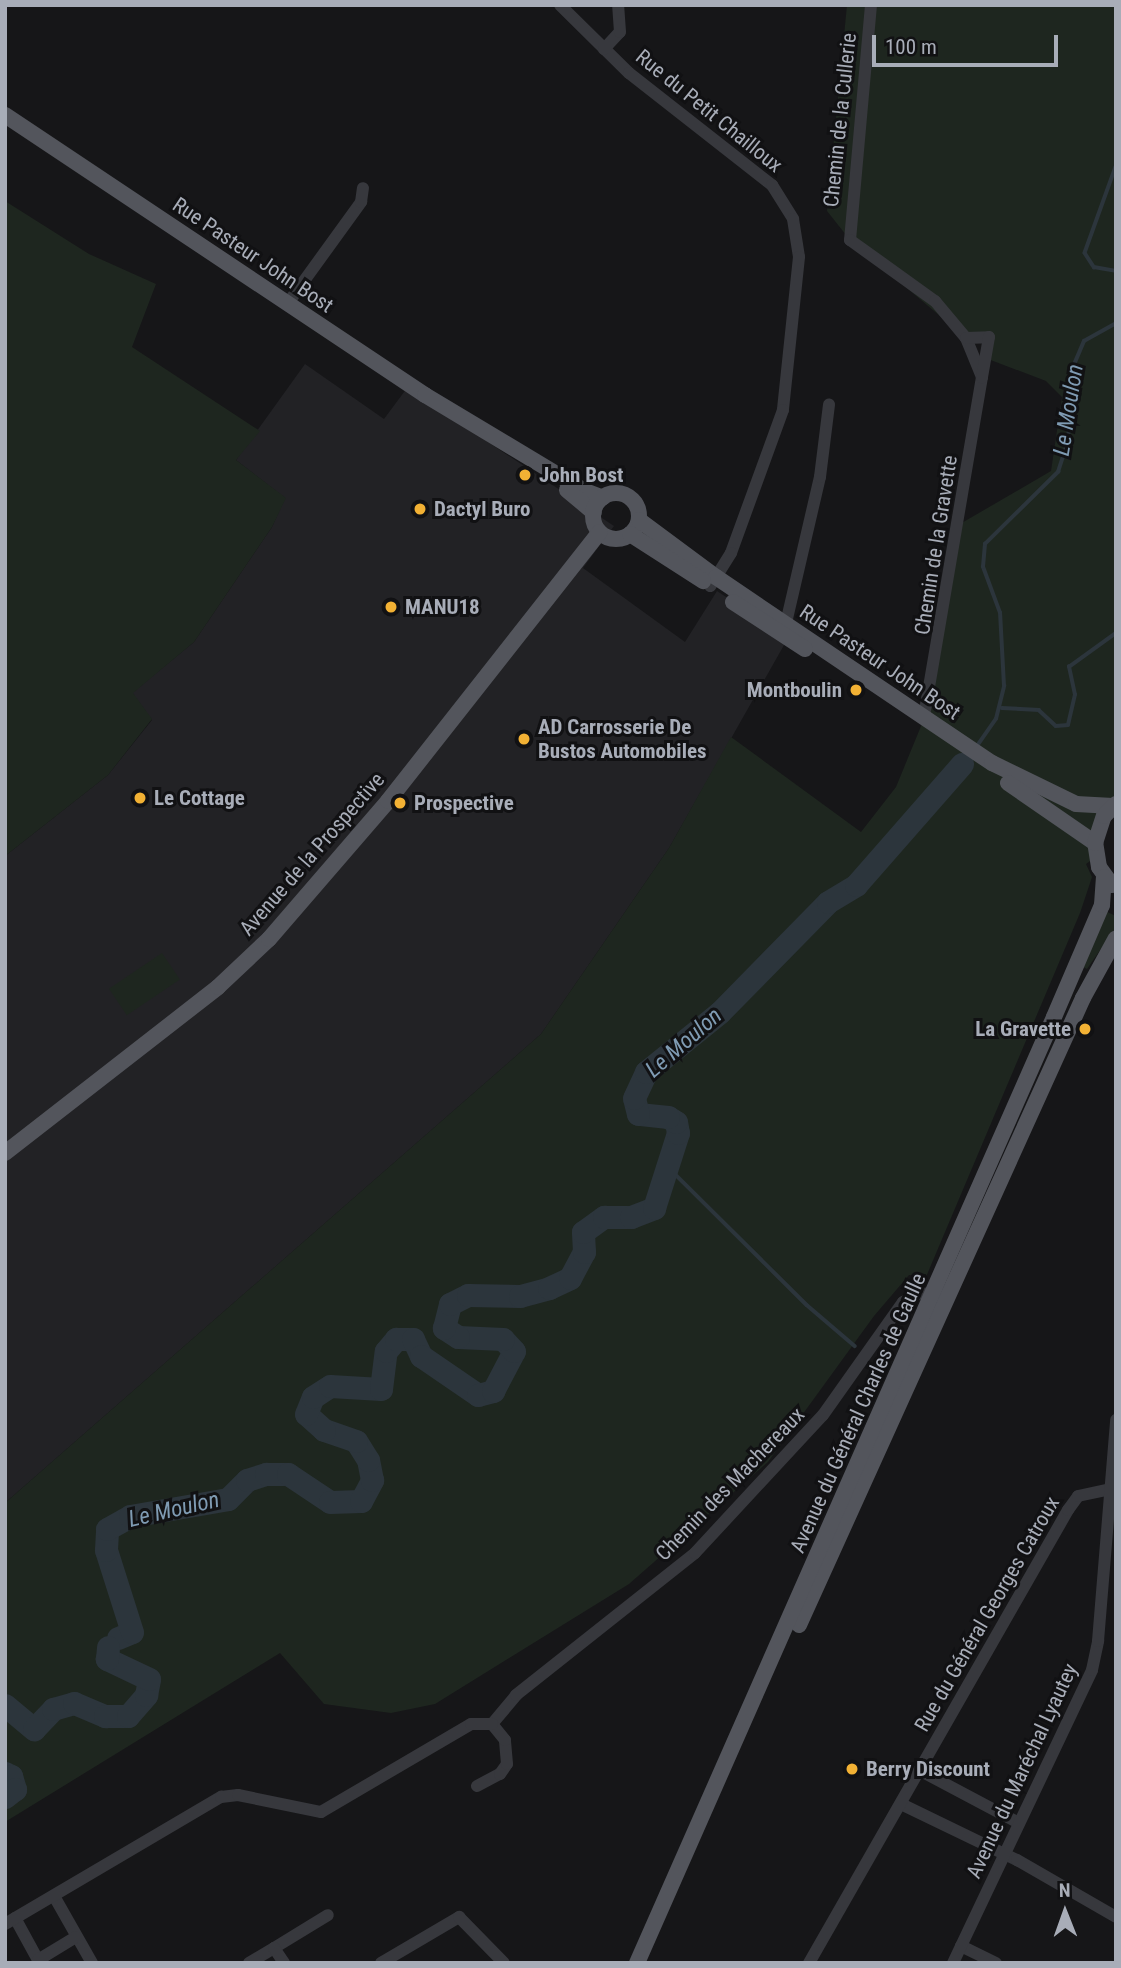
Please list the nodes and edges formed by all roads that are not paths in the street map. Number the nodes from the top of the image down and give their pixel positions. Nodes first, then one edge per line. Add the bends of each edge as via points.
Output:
1 (560, 5) edge
2 (618, 5) edge
3 (871, 5) edge
4 (604, 49) junction
5 (5, 115) edge
6 (363, 188) dead end
7 (850, 240) joint
8 (288, 303) junction
9 (966, 338) junction
10 (982, 377) junction
11 (829, 405) dead end
12 (479, 429) junction
13 (603, 498) junction
14 (594, 513) junction
15 (634, 527) junction
16 (600, 532) junction
17 (713, 582) junction
18 (786, 623) junction
19 (924, 718) junction
20 (956, 744) junction
21 (991, 767) junction
22 (1114, 805) edge
23 (1095, 843) junction
24 (1110, 883) edge
25 (1116, 938) edge
26 (5, 1153) edge
27 (940, 1296) junction
28 (1116, 1420) edge
29 (1114, 1455) edge
30 (1110, 1489) junction
31 (492, 1724) junction
32 (919, 1770) junction
33 (477, 1786) dead end
34 (901, 1804) junction
35 (1019, 1823) junction
36 (1005, 1855) junction
37 (54, 1896) junction
38 (328, 1915) dead end
39 (1116, 1917) edge
40 (10, 1921) edge
41 (76, 1937) junction
42 (961, 1946) junction
43 (274, 1948) junction
44 (92, 1963) edge
45 (249, 1963) edge
46 (284, 1963) edge
47 (380, 1963) edge
48 (504, 1963) edge
49 (637, 1963) edge
50 (649, 1963) edge
51 (809, 1963) edge
52 (953, 1963) edge
53 (996, 1963) edge

1 - 4 street, Rue du Petit Chailloux
2 - 4 street via 620,32
3 - 7 street, Chemin de la Cullerie
4 - 17 street, Rue du Petit Chailloux via 772,185 786,202 797,235 783,410 754,495
5 - 8 main road, Rue Pasteur John Bost
6 - 8 street via 361,202
7 - 9 street, Chemin de la Gravette via 935,301
8 - 12 main road, Rue Pasteur John Bost
9 - 10 street, Chemin de la Gravette
9 - 10 street, Chemin de la Gravette via 989,337
10 - 19 street, Chemin de la Gravette
11 - 18 street via 820,477
12 - 13 main road, Rue Pasteur John Bost
12 - 14 main road, Rue Pasteur John Bost via 581,499
13 - 14 main road
13 - 15 main road via 618,494 631,499
14 - 16 main road
15 - 16 main road via 612,539
15 - 17 main road, Rue Pasteur John Bost
16 - 26 main road, Avenue de la Prospective via 388,801 269,939 218,987
17 - 18 main road, Rue Pasteur John Bost
17 - 20 main road, Rue Pasteur John Bost
18 - 19 main road, Rue Pasteur John Bost
19 - 20 main road, Rue Pasteur John Bost
20 - 21 main road, Rue Pasteur John Bost
21 - 22 main road, Rue Pasteur John Bost via 1076,804
21 - 23 main road, Rue Pasteur John Bost
22 - 23 main road via 1104,816
23 - 24 main road, Avenue du Général Charles de Gaulle
24 - 27 main road, Avenue du Général Charles de Gaulle
25 - 27 main road, Avenue du Général Charles de Gaulle
27 - 31 street, Chemin des Machereaux via 912,1295 903,1302 823,1415 695,1553 516,1695
27 - 49 main road, Avenue du Général Charles de Gaulle
27 - 50 main road, Avenue du Général Charles de Gaulle
28 - 29 street, Avenue du Maréchal Lyautey
29 - 30 street, Avenue du Maréchal Lyautey
30 - 32 street, Rue du Général Georges Catroux via 1078,1496 1068,1510
30 - 35 street, Avenue du Maréchal Lyautey via 1098,1640 1091,1670
31 - 33 street via 505,1740 506,1764 500,1774
31 - 37 street via 471,1724 321,1812 238,1795 221,1797
32 - 34 street, Rue du Général Georges Catroux
32 - 35 street
34 - 36 street
34 - 51 street, Rue du Général Georges Catroux
35 - 36 street, Avenue du Maréchal Lyautey
36 - 39 street
36 - 42 street, Avenue du Maréchal Lyautey
37 - 40 street
37 - 41 street
38 - 43 street
40 - 41 street via 38,1960
41 - 44 street
42 - 52 street, Avenue du Maréchal Lyautey
42 - 53 street
43 - 45 street
43 - 46 street
47 - 48 street via 458,1917

